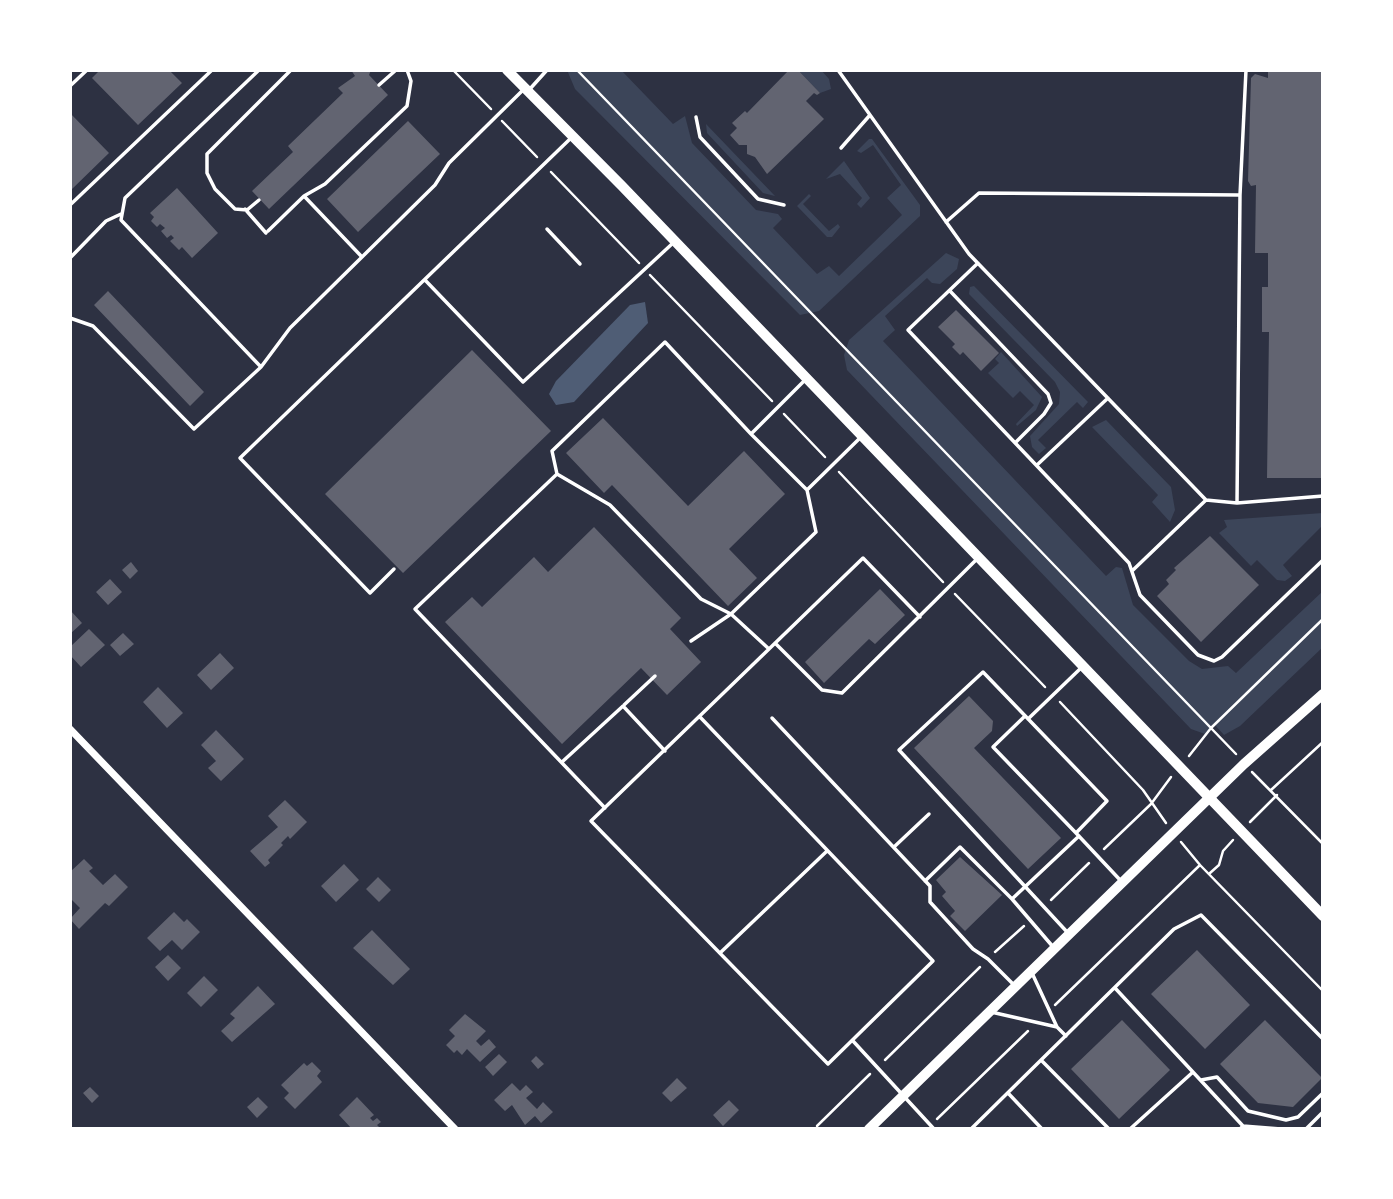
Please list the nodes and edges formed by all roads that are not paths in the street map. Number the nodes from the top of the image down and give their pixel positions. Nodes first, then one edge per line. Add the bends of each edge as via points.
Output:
1 (87, 70) edge
2 (212, 70) edge
3 (259, 70) edge
4 (290, 70) edge
5 (396, 70) edge
6 (407, 70) edge
7 (547, 70) edge
8 (838, 70) edge
9 (1246, 70) edge
10 (509, 71) edge
11 (379, 85) dead end
12 (70, 86) edge
13 (526, 90) junction
14 (870, 115) junction
15 (696, 117) dead end
16 (573, 136) junction
17 (841, 148) dead end
18 (1240, 195) junction
19 (304, 196) junction
20 (260, 200) dead end
21 (70, 205) edge
22 (784, 205) dead end
23 (245, 209) junction
24 (122, 214) junction
25 (946, 222) junction
26 (547, 229) dead end
27 (674, 241) junction
28 (362, 257) junction
29 (70, 258) edge
30 (978, 263) junction
31 (580, 264) dead end
32 (424, 280) junction
33 (950, 291) junction
34 (70, 318) edge
35 (261, 367) junction
36 (805, 380) junction
37 (1108, 398) junction
38 (751, 434) junction
39 (861, 437) junction
40 (1016, 442) junction
41 (1037, 465) junction
42 (557, 474) junction
43 (807, 490) junction
44 (1323, 496) edge
45 (1206, 500) junction
46 (1237, 503) junction
47 (978, 558) junction
48 (1323, 560) edge
49 (394, 569) dead end
50 (1132, 571) junction
51 (731, 614) junction
52 (920, 617) junction
53 (691, 641) dead end
54 (775, 643) junction
55 (769, 649) junction
56 (1083, 667) junction
57 (655, 676) dead end
58 (1323, 694) edge
59 (623, 706) junction
60 (700, 717) junction
61 (772, 718) dead end
62 (1027, 718) junction
63 (70, 729) edge
64 (665, 751) junction
65 (562, 762) junction
66 (1209, 799) junction
67 (605, 808) junction
68 (929, 814) dead end
69 (1077, 834) junction
70 (894, 847) junction
71 (828, 850) junction
72 (925, 881) junction
73 (1123, 882) junction
74 (1025, 886) junction
75 (1012, 899) junction
76 (1323, 916) edge
77 (1069, 935) junction
78 (1055, 949) junction
79 (720, 953) junction
80 (1031, 971) junction
81 (1015, 986) junction
82 (1115, 988) junction
83 (989, 1012) junction
84 (1057, 1027) junction
85 (1066, 1037) junction
86 (1323, 1039) edge
87 (853, 1041) junction
88 (1042, 1061) junction
89 (1193, 1072) junction
90 (1201, 1080) junction
91 (1009, 1093) junction
92 (1323, 1093) edge
93 (902, 1096) junction
94 (1323, 1112) edge
95 (932, 1127) edge
96 (1242, 1128) edge
97 (455, 1129) edge
98 (869, 1129) edge
99 (971, 1129) edge
100 (1042, 1129) edge
101 (1109, 1129) edge
102 (1130, 1129) edge
103 (1281, 1129) edge
104 (1306, 1129) edge

1 - 12 lane
2 - 21 lane
3 - 24 lane via 125,198
4 - 23 lane via 207,154 207,173 215,188 235,209
5 - 11 lane
6 - 19 lane via 411,81 407,106 326,184
7 - 13 lane
8 - 14 lane
9 - 18 lane
10 - 13 main road
13 - 16 main road
13 - 28 lane via 449,163 435,185
14 - 17 lane
14 - 25 lane
15 - 22 lane via 700,137 758,200
16 - 27 main road
16 - 32 lane
18 - 25 lane via 979,193
18 - 46 lane
19 - 23 lane via 267,232
19 - 28 lane
20 - 23 lane
24 - 29 lane via 106,221
24 - 35 lane via 121,220
25 - 30 lane
26 - 31 lane
27 - 32 lane via 523,382
27 - 36 main road
28 - 35 lane via 290,328
30 - 33 lane
30 - 37 lane
32 - 49 lane via 240,458 370,593
33 - 40 lane via 1048,394 1051,403 1044,414
33 - 40 lane via 908,330
34 - 35 lane via 93,326 194,429
36 - 38 lane
36 - 39 main road
37 - 41 lane
37 - 45 lane
38 - 42 lane via 665,342 552,451
38 - 43 lane
39 - 43 lane
39 - 47 main road
40 - 41 lane
41 - 50 lane
42 - 51 lane via 610,505 701,599
42 - 65 lane via 415,609
43 - 51 lane via 816,532
44 - 46 lane
45 - 46 lane
45 - 50 lane
47 - 52 lane
47 - 56 main road
48 - 50 lane via 1214,661 1198,656 1140,595
51 - 53 lane
51 - 55 lane
52 - 54 lane via 842,693 822,690
52 - 54 lane via 863,558
54 - 55 lane
55 - 60 lane
56 - 62 lane
56 - 66 main road
57 - 59 lane
58 - 66 main road
59 - 64 lane
59 - 65 lane
60 - 64 lane
60 - 71 lane
61 - 70 lane
62 - 69 lane via 1107,802
62 - 69 lane via 993,747
62 - 74 lane via 983,671 899,750
63 - 97 street
64 - 67 lane
65 - 67 lane
66 - 73 main road
66 - 76 main road
67 - 79 lane via 591,821
68 - 70 lane
69 - 73 lane
69 - 74 lane
70 - 72 lane
71 - 79 lane
71 - 87 lane via 933,961
72 - 75 lane via 960,847
72 - 81 lane via 930,886 930,902
73 - 77 main road
74 - 75 lane
74 - 77 lane
75 - 78 lane
77 - 78 main road
78 - 80 main road
79 - 87 lane via 828,1065
80 - 81 main road
80 - 84 lane
81 - 83 main road
82 - 85 lane
82 - 86 lane via 1174,929 1201,915
82 - 89 lane
83 - 84 lane
83 - 93 main road
84 - 85 lane
85 - 88 lane
87 - 93 lane
88 - 91 lane
88 - 101 lane
89 - 90 lane
89 - 102 lane
90 - 92 lane via 1217,1077 1248,1111 1286,1121 1298,1117
90 - 96 lane
91 - 99 lane
91 - 100 lane
93 - 95 lane
93 - 98 main road
94 - 104 lane
96 - 103 lane

